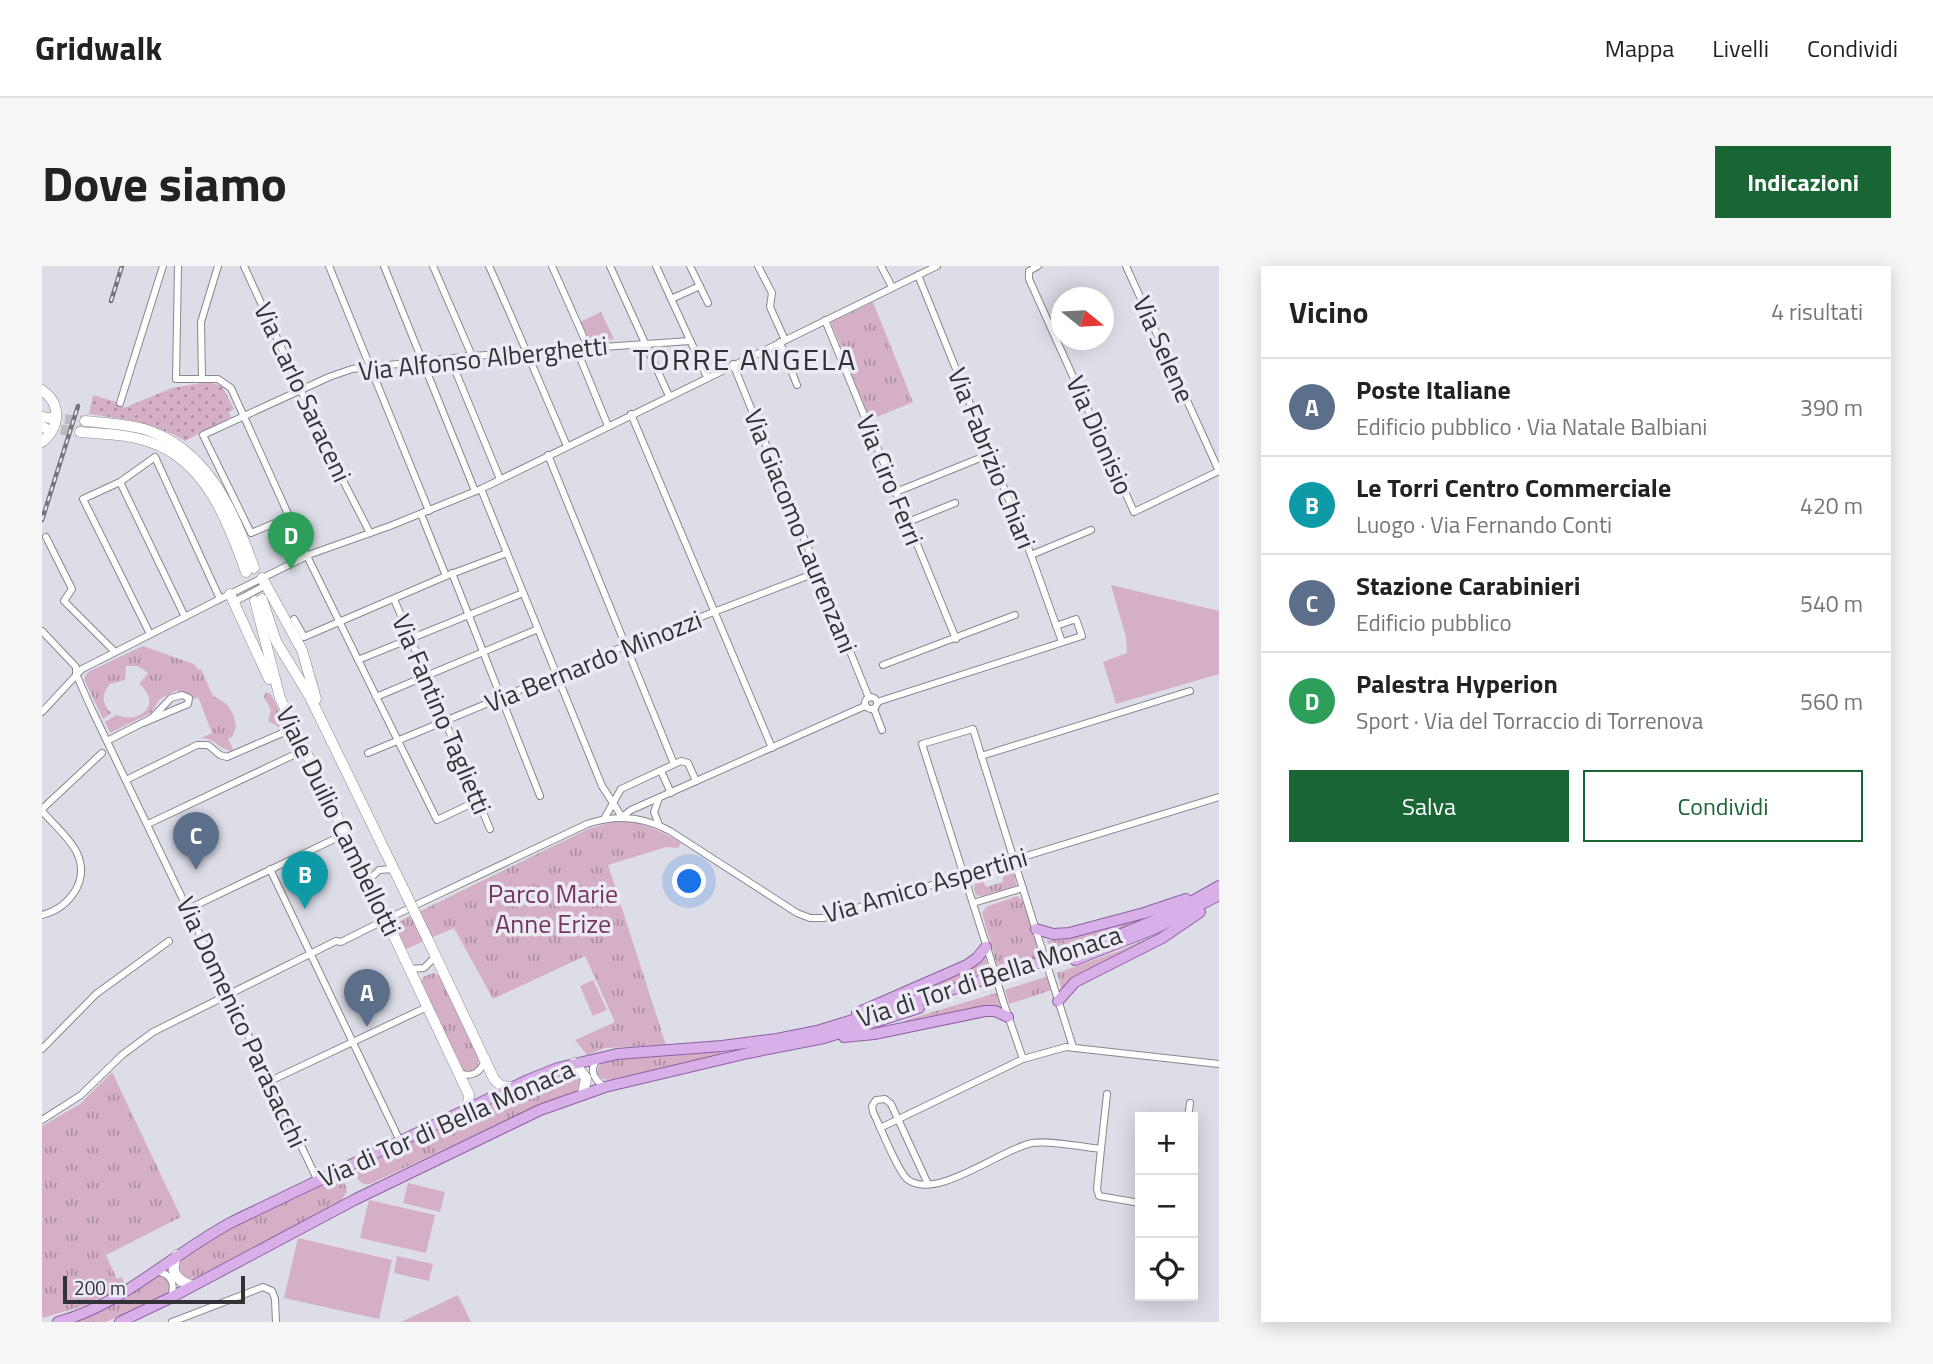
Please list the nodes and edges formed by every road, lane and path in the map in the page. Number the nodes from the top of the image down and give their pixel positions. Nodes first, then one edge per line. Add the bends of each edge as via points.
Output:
1 (163, 266) edge
2 (178, 266) edge
3 (218, 266) edge
4 (244, 266) edge
5 (329, 266) edge
6 (384, 266) edge
7 (433, 266) edge
8 (489, 266) edge
9 (552, 266) edge
10 (610, 266) edge
11 (656, 266) edge
12 (690, 266) edge
13 (758, 266) edge
14 (881, 266) edge
15 (937, 266) edge
16 (1038, 266) edge
17 (1126, 266) edge
18 (918, 275) junction
19 (700, 286) junction
20 (892, 287) junction
21 (671, 299) junction
22 (708, 303) dead end
23 (825, 320) junction
24 (690, 341) junction
25 (783, 341) junction
26 (645, 342) junction
27 (588, 347) junction
28 (576, 348) junction
29 (528, 352) junction
30 (472, 356) junction
31 (450, 358) junction
32 (422, 361) junction
33 (733, 364) junction
34 (369, 367) junction
35 (707, 377) junction
36 (202, 379) junction
37 (797, 385) dead end
38 (42, 390) edge
39 (301, 390) junction
40 (669, 396) junction
41 (120, 403) dead end
42 (631, 414) junction
43 (243, 416) junction
44 (85, 421) tunnel mouth
45 (608, 426) junction
46 (80, 432) tunnel mouth
47 (42, 442) edge
48 (567, 446) junction
49 (990, 454) junction
50 (548, 456) junction
51 (1219, 471) edge
52 (500, 479) junction
53 (120, 482) junction
54 (478, 490) junction
55 (896, 492) junction
56 (955, 503) dead end
57 (429, 511) junction
58 (421, 514) junction
59 (289, 517) junction
60 (908, 522) junction
61 (1091, 530) dead end
62 (370, 533) junction
63 (46, 537) dead end
64 (507, 553) junction
65 (307, 555) junction
66 (1031, 555) junction
67 (818, 572) junction
68 (449, 575) junction
69 (264, 582) junction
70 (523, 593) junction
71 (228, 598) junction
72 (394, 598) junction
73 (715, 612) junction
74 (469, 615) junction
75 (1015, 615) dead end
76 (185, 617) junction
77 (294, 619) dead end
78 (339, 621) junction
79 (1056, 626) junction
80 (538, 629) junction
81 (42, 631) edge
82 (150, 634) junction
83 (411, 638) junction
84 (956, 639) junction
85 (1062, 642) junction
86 (625, 646) junction
87 (115, 652) junction
88 (484, 653) junction
89 (358, 660) junction
90 (883, 665) dead end
91 (76, 674) junction
92 (557, 675) junction
93 (425, 676) junction
94 (1190, 691) dead end
95 (376, 697) junction
96 (502, 697) junction
97 (280, 698) junction
98 (869, 698) junction
99 (876, 705) junction
100 (865, 706) junction
101 (42, 712) edge
102 (320, 716) junction
103 (445, 721) junction
104 (143, 723) junction
105 (294, 728) junction
106 (882, 730) dead end
107 (107, 741) junction
108 (398, 741) junction
109 (772, 748) junction
110 (304, 750) junction
111 (102, 753) dead end
112 (369, 753) dead end
113 (981, 756) junction
114 (674, 764) junction
115 (661, 771) junction
116 (126, 780) junction
117 (696, 781) junction
118 (671, 793) junction
119 (540, 796) dead end
120 (1219, 797) edge
121 (659, 798) junction
122 (613, 801) junction
123 (477, 802) junction
124 (42, 810) edge
125 (622, 817) junction
126 (604, 819) junction
127 (148, 824) junction
128 (659, 825) junction
129 (490, 829) dead end
130 (345, 834) junction
131 (1015, 860) junction
132 (270, 869) junction
133 (394, 869) junction
134 (965, 876) junction
135 (368, 881) junction
136 (1023, 888) junction
137 (1218, 891) edge
138 (974, 903) junction
139 (418, 904) dead end
140 (188, 909) junction
141 (408, 909) dead end
142 (42, 915) edge
143 (391, 917) dead end
144 (381, 922) dead end
145 (1038, 935) junction
146 (169, 941) dead end
147 (988, 952) junction
148 (310, 954) junction
149 (435, 957) junction
150 (409, 969) junction
151 (228, 995) junction
152 (1058, 1000) junction
153 (427, 1007) junction
154 (1008, 1017) junction
155 (820, 1034) junction
156 (352, 1042) junction
157 (1073, 1046) junction
158 (42, 1049) edge
159 (601, 1057) junction
160 (1023, 1059) junction
161 (485, 1060) junction
162 (574, 1063) junction
163 (1219, 1064) edge
164 (458, 1072) junction
165 (270, 1082) junction
166 (513, 1087) junction
167 (605, 1087) junction
168 (583, 1094) junction
169 (1107, 1094) dead end
170 (1190, 1103) dead end
171 (464, 1111) junction
172 (1189, 1112) edge
173 (899, 1119) junction
174 (42, 1120) edge
175 (880, 1128) junction
176 (400, 1141) junction
177 (1101, 1149) junction
178 (318, 1181) junction
179 (928, 1184) junction
180 (1135, 1202) edge
181 (178, 1254) junction
182 (155, 1270) junction
183 (191, 1286) junction
184 (170, 1297) junction
185 (58, 1322) edge
186 (120, 1322) edge
187 (172, 1322) edge
188 (275, 1322) edge

1 - 41 street
2 - 36 street via 176,379
3 - 36 street via 201,322
4 - 39 street, Via Carlo Saraceni
5 - 34 street
6 - 32 street
7 - 30 street
8 - 29 street
9 - 27 street
10 - 26 street
11 - 21 street
12 - 19 street
13 - 25 street via 772,296 770,307
14 - 20 street
15 - 18 street
16 - 51 street, Via Dionisio via 1028,273 1029,279 1134,512
17 - 51 street, Via Selene
18 - 20 street
18 - 49 street, Via Fabrizio Chiari
19 - 21 street
19 - 22 street
20 - 23 street
21 - 24 street
23 - 25 street
23 - 55 street, Via Ciro Ferri
24 - 26 street, Via Alfonso Alberghetti
24 - 35 street
25 - 33 street
25 - 37 street
26 - 27 street, Via Alfonso Alberghetti
26 - 40 street
27 - 28 street, Via Alfonso Alberghetti
28 - 29 street, Via Alfonso Alberghetti
28 - 45 street
29 - 30 street, Via Alfonso Alberghetti
29 - 48 street
30 - 31 street, Via Alfonso Alberghetti
31 - 32 street, Via Alfonso Alberghetti
31 - 52 street
32 - 34 street, Via Alfonso Alberghetti
32 - 54 street
33 - 35 street
33 - 67 street, Via Giacomo Laurenzani
34 - 39 street, Via Alfonso Alberghetti via 341,372
34 - 57 street
35 - 40 street
36 - 43 street via 226,383
38 - 47 main road via 53,402 57,417
39 - 43 street, Via Alfonso Alberghetti
39 - 62 street, Via Carlo Saraceni
40 - 42 street
42 - 45 street
42 - 73 street
43 - 59 street
43 - 59 street, Via Alfonso Alberghetti via 203,435 250,533
44 - 46 main road via 153,432 195,458 219,489 250,570 211,493 186,463 164,447 142,439
45 - 48 street
48 - 50 street
49 - 55 street
49 - 66 street, Via Fabrizio Chiari
50 - 52 street
50 - 86 street
52 - 54 street
53 - 71 street via 155,457
53 - 76 street
53 - 82 street via 83,499
54 - 57 street
54 - 64 street
55 - 60 street, Via Ciro Ferri
56 - 60 street
57 - 58 street
58 - 62 street
58 - 68 street
59 - 65 street
60 - 84 street, Via Ciro Ferri
61 - 66 street
62 - 65 street
63 - 87 street via 72,589 64,601
64 - 68 street
64 - 70 street
65 - 69 street
65 - 78 street
66 - 79 street, Via Fabrizio Chiari
67 - 73 street, Via Bernardo Minozzi
67 - 98 street, Via Giacomo Laurenzani
68 - 72 street
68 - 74 street
69 - 71 street
69 - 102 main road via 304,655
70 - 74 street
70 - 80 street
71 - 76 street
71 - 97 main road
72 - 78 street
72 - 83 street, Via Fantino Taglietti
73 - 86 street, Via Bernardo Minozzi
73 - 109 street
74 - 83 street
74 - 88 street
75 - 84 street
76 - 82 street
77 - 78 street via 304,637
78 - 89 street
79 - 85 street, Via Fabrizio Chiari
79 - 85 street via 1076,619 1082,636
80 - 88 street
80 - 92 street
81 - 91 street, Via Domenico Parasacchi via 76,667
82 - 87 street
83 - 89 street
83 - 93 street, Via Fantino Taglietti
84 - 90 street
85 - 99 street
86 - 92 street, Via Bernardo Minozzi
86 - 114 street
87 - 91 street
88 - 93 street
88 - 96 street
89 - 95 street
91 - 101 street
91 - 107 street, Via Domenico Parasacchi
92 - 96 street, Via Bernardo Minozzi
92 - 122 street
93 - 95 street
93 - 103 street, Via Fantino Taglietti
94 - 113 street
95 - 108 street
96 - 103 street, Via Bernardo Minozzi
96 - 119 street
97 - 102 main road, Viale Duilio Cambellotti via 259,600 276,641
97 - 105 main road, Viale Duilio Cambellotti
98 - 99 street
98 - 100 street
99 - 100 street via 870,710
99 - 106 street
100 - 109 street
102 - 133 main road, Viale Duilio Cambellotti
103 - 108 street, Via Bernardo Minozzi
103 - 123 street, Via Fantino Taglietti
104 - 104 street via 188,704 189,698 171,698
104 - 107 street
105 - 110 main road, Viale Duilio Cambellotti
105 - 116 street via 227,757 208,745 197,745
107 - 116 street, Via Domenico Parasacchi
108 - 112 street, Via Bernardo Minozzi
108 - 123 street via 437,820
109 - 117 street
110 - 127 street
110 - 130 main road, Viale Duilio Cambellotti
111 - 124 street
113 - 131 street
113 - 134 street via 973,729 922,744
114 - 115 street
114 - 117 street via 687,762
115 - 118 street
115 - 122 street via 621,789
116 - 127 street, Via Domenico Parasacchi
117 - 118 street
118 - 121 street
120 - 131 street, Via Amico Aspertini
121 - 125 street
121 - 128 street via 654,811
122 - 125 street
122 - 126 street
123 - 129 street, Via Fantino Taglietti
124 - 142 street via 75,850 80,869 69,901
125 - 126 street, Via Amico Aspertini
125 - 128 street, Via Amico Aspertini
126 - 139 street, Via Amico Aspertini
127 - 140 street, Via Domenico Parasacchi
128 - 134 street, Via Amico Aspertini via 810,918 830,917
130 - 132 street
130 - 135 main road, Viale Duilio Cambellotti
131 - 134 street, Via Amico Aspertini
131 - 136 street
132 - 140 street
132 - 148 street
133 - 135 street via 379,870
133 - 149 main road, Viale Duilio Cambellotti, bridge
134 - 138 street
135 - 150 main road, Viale Duilio Cambellotti, bridge
136 - 138 street
136 - 145 street
137 - 145 main road via 1073,932
137 - 152 main road via 1172,933 1075,982
137 - 155 main road via 1173,920 1110,948
138 - 147 street
140 - 151 street, Via Domenico Parasacchi
141 - 143 street
144 - 148 street
145 - 152 street, bridge
146 - 158 street via 96,994
147 - 154 street, bridge
147 - 155 main road
148 - 151 street
148 - 156 street
149 - 150 street via 424,968
149 - 161 main road, Viale Duilio Cambellotti
150 - 153 main road, Viale Duilio Cambellotti
151 - 165 street, Via Domenico Parasacchi
151 - 174 street via 145,1037 81,1095
152 - 157 street
153 - 156 street
153 - 164 main road, Viale Duilio Cambellotti
154 - 155 main road via 985,1011 874,1034
154 - 160 street
155 - 159 main road, Via di Tor di Bella Monaca
155 - 167 main road
156 - 165 street
156 - 176 street
157 - 160 street
157 - 163 street
159 - 162 main road, Via di Tor di Bella Monaca
159 - 167 street via 593,1072
160 - 173 street
161 - 164 street via 474,1074
161 - 166 main road, Viale Duilio Cambellotti via 497,1084
162 - 166 main road, Via di Tor di Bella Monaca
162 - 168 main road via 586,1078
164 - 171 main road, Viale Duilio Cambellotti via 470,1097
165 - 178 street, Via Domenico Parasacchi
166 - 171 main road, Via di Tor di Bella Monaca
167 - 168 main road
168 - 183 main road via 482,1136
169 - 177 street
170 - 172 street
171 - 176 main road, Via di Tor di Bella Monaca
173 - 175 street
173 - 175 street via 889,1101 878,1099 872,1108
173 - 179 street
175 - 179 street via 905,1177
176 - 178 main road, Via di Tor di Bella Monaca
177 - 179 street via 1031,1143 948,1181
177 - 180 street via 1099,1196
178 - 181 main road, Via di Tor di Bella Monaca via 222,1227
181 - 182 main road, Via di Tor di Bella Monaca
181 - 183 main road via 174,1273
182 - 184 street via 171,1279
182 - 185 main road, Via di Tor di Bella Monaca via 104,1304
183 - 184 main road
184 - 186 main road
187 - 188 street via 263,1287 272,1291 275,1299

